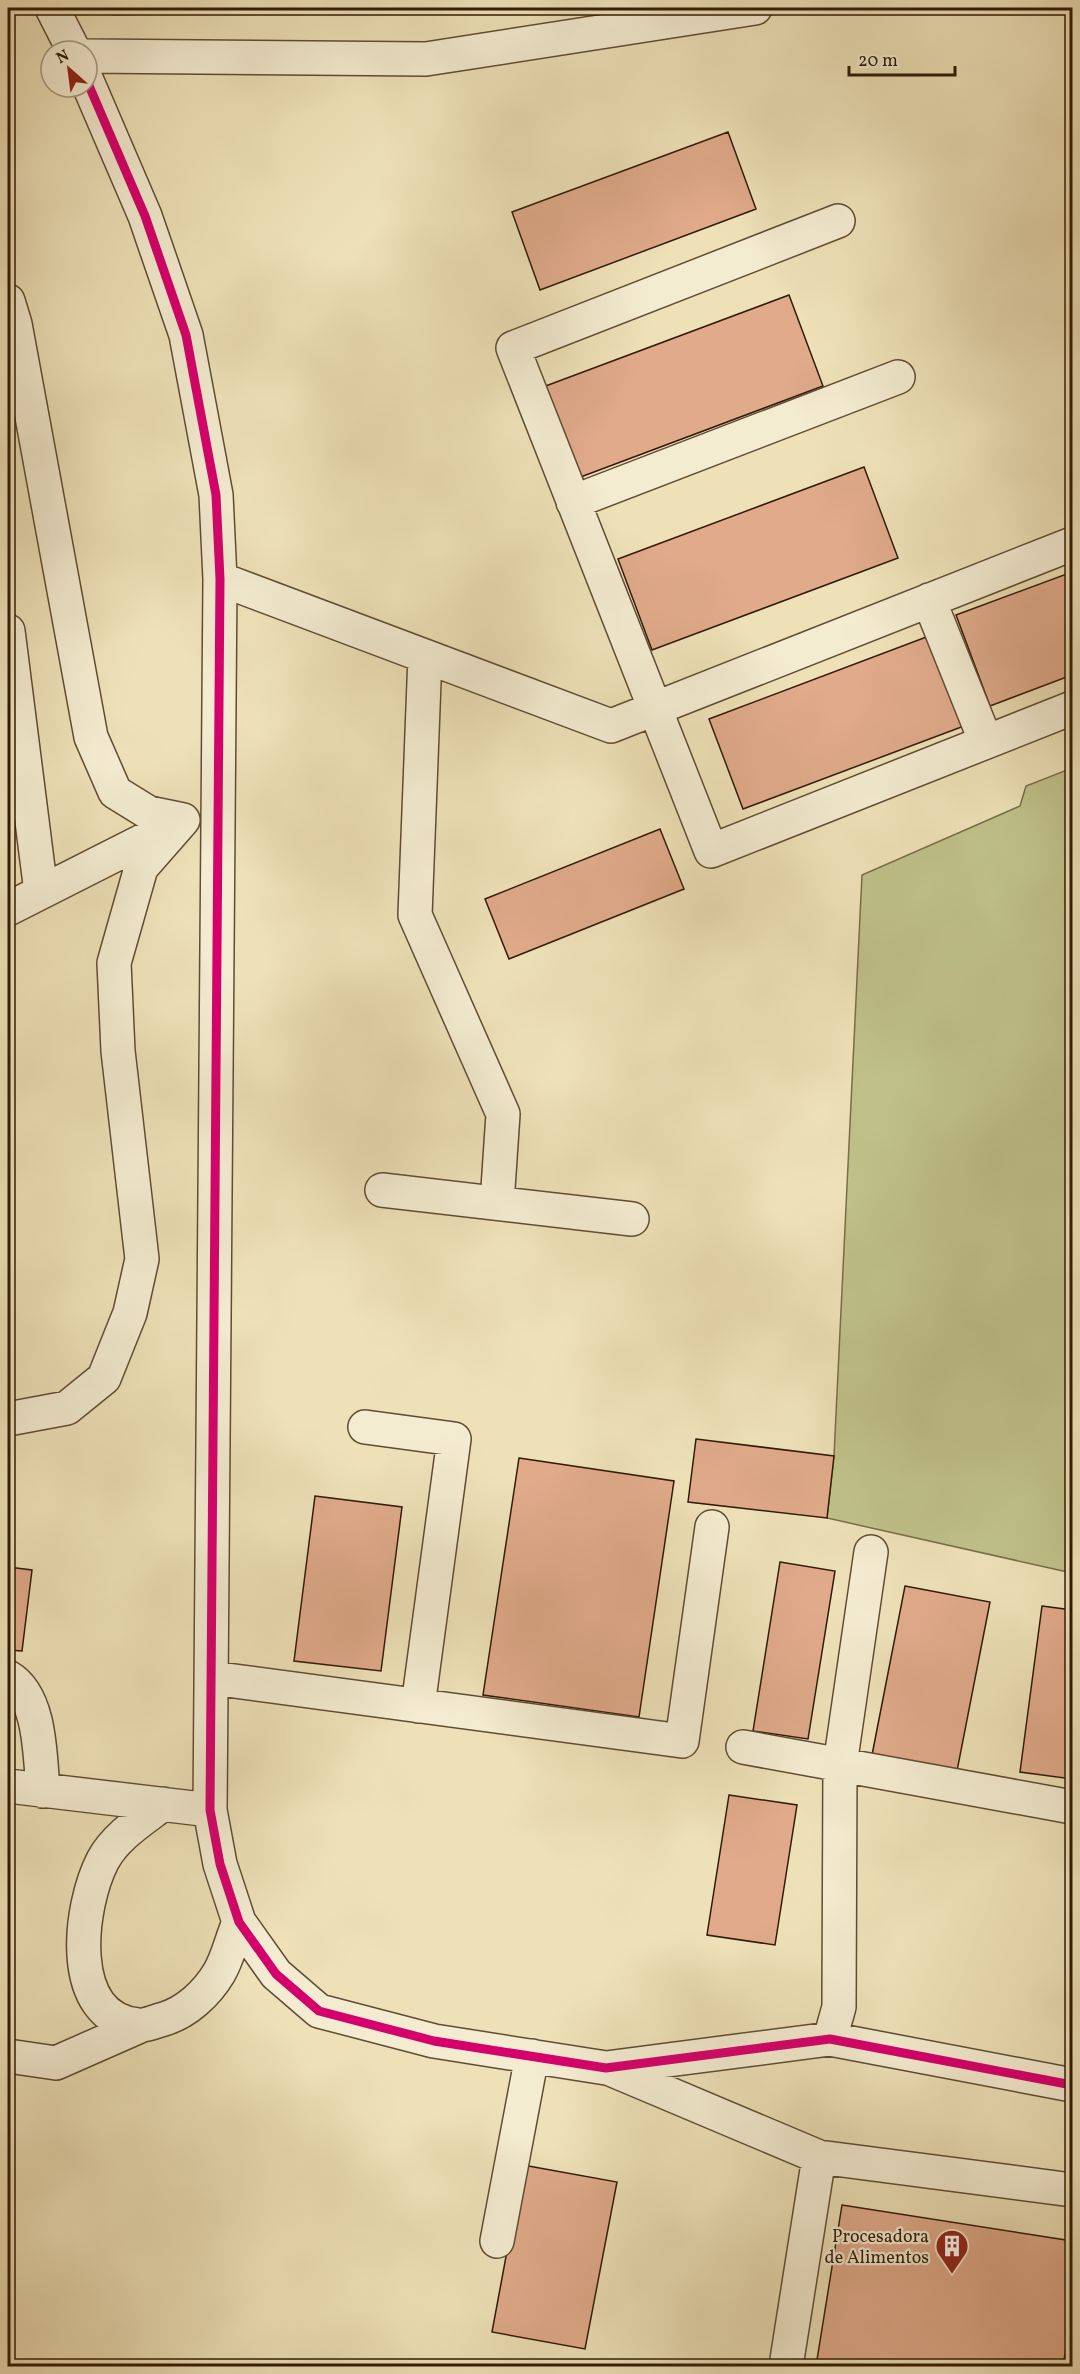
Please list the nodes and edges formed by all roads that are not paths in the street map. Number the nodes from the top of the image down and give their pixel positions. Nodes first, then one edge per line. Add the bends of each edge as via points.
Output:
1 (52, 8) edge
2 (754, 8) edge
3 (68, 39) edge
4 (99, 56) edge
5 (95, 99) edge
6 (838, 221) dead end
7 (8, 301) edge
8 (898, 377) dead end
9 (573, 502) junction
10 (1072, 544) edge
11 (220, 579) junction
12 (929, 600) junction
13 (8, 631) edge
14 (425, 656) junction
15 (1072, 708) edge
16 (654, 709) junction
17 (986, 742) junction
18 (218, 803) junction
19 (183, 820) junction
20 (41, 892) junction
21 (8, 909) edge
22 (382, 1190) dead end
23 (497, 1203) junction
24 (632, 1219) dead end
25 (8, 1419) edge
26 (365, 1427) dead end
27 (712, 1527) dead end
28 (871, 1552) dead end
29 (8, 1677) edge
30 (212, 1678) junction
31 (418, 1706) junction
32 (743, 1747) dead end
33 (840, 1764) junction
34 (8, 1786) edge
35 (44, 1791) junction
36 (163, 1804) junction
37 (1072, 1807) edge
38 (210, 1810) junction
39 (239, 1922) junction
40 (140, 2026) junction
41 (830, 2039) junction
42 (8, 2056) edge
43 (532, 2056) junction
44 (606, 2068) junction
45 (1072, 2085) edge
46 (819, 2157) junction
47 (1072, 2190) edge
48 (497, 2241) dead end
49 (786, 2367) edge

1 - 3 street
2 - 4 street via 426,59
5 - 11 street via 145,216 186,335 216,495
6 - 9 street via 513,348
7 - 19 street via 91,737 115,792 149,813
8 - 9 street
9 - 16 street
10 - 12 street
11 - 14 street
11 - 18 street
12 - 16 street
12 - 17 street
13 - 20 street
14 - 16 street via 611,726
14 - 23 street via 415,915 503,1114
15 - 17 street
16 - 17 street via 711,851
18 - 19 street
18 - 30 street
19 - 20 street
19 - 25 street via 141,868 114,963 118,1051 142,1259 130,1313 104,1378 67,1408
20 - 21 street
22 - 23 street
23 - 24 street
26 - 31 street via 454,1438
27 - 31 street via 682,1741
28 - 33 street
29 - 35 street via 18,1683 36,1721
30 - 31 street
30 - 38 street
32 - 33 street
33 - 37 street
33 - 41 street via 839,2007
34 - 35 street
35 - 36 street
36 - 38 street
36 - 40 street via 130,1828 104,1859 92,1888 84,1929 85,1970 94,1999 114,2020
38 - 39 street via 220,1864
39 - 40 street via 219,1973 198,2000 170,2017
39 - 43 street via 276,1974 319,2011 434,2041
40 - 42 street via 56,2063
41 - 44 street
41 - 45 street
43 - 44 street
43 - 48 street
44 - 46 street
46 - 47 street
46 - 49 street

